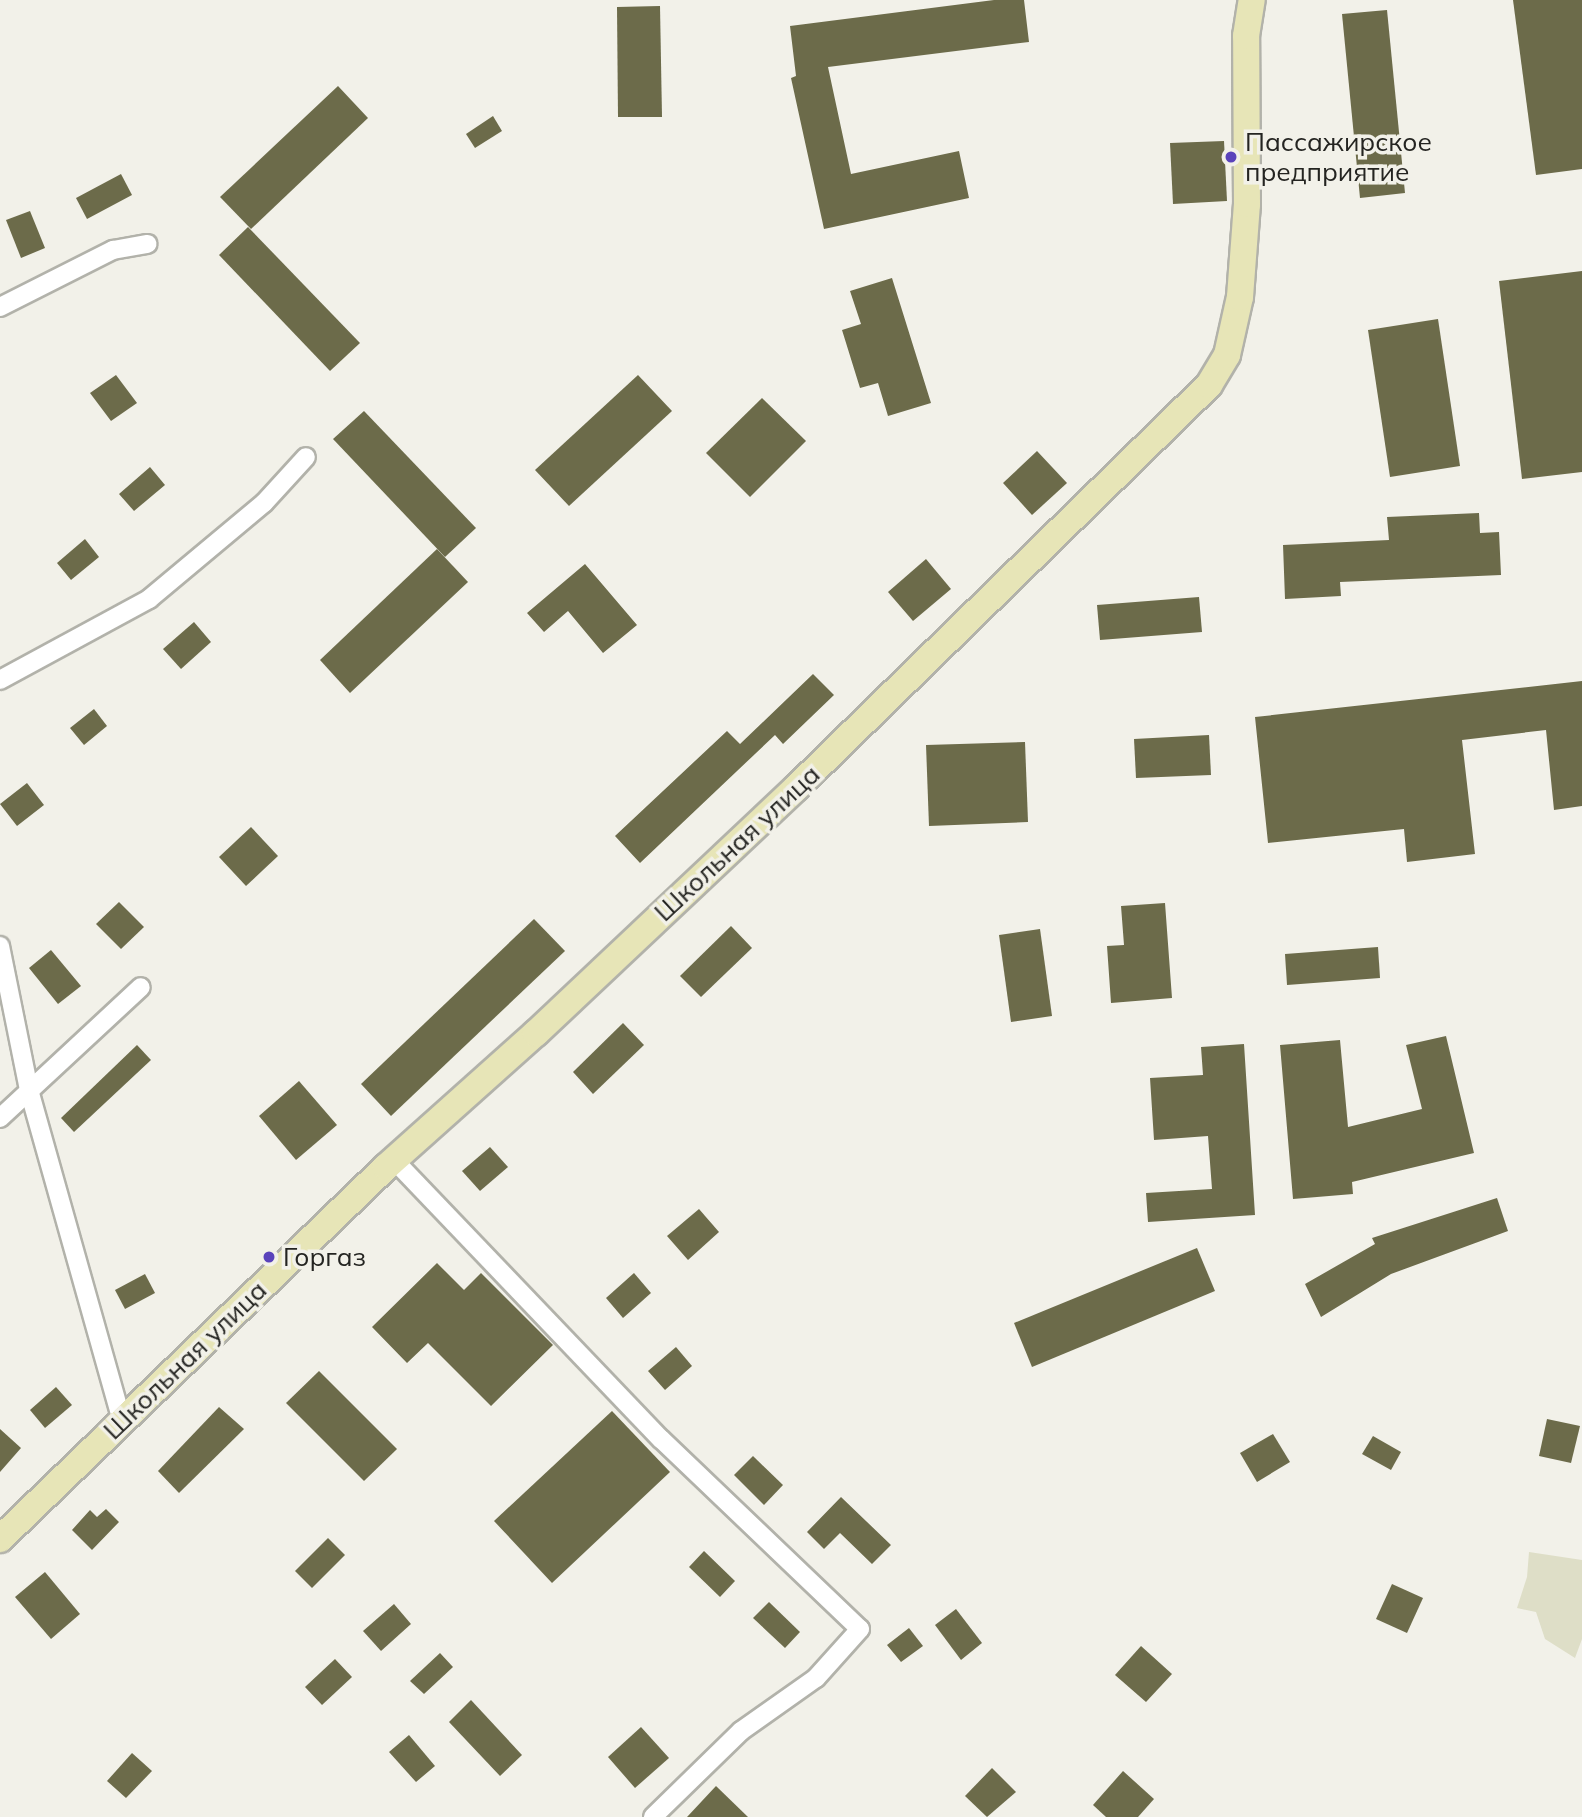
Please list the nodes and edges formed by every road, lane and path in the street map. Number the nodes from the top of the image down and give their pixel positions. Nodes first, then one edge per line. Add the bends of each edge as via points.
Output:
1 (1231, 0) edge
2 (1252, 0) edge
3 (1246, 36) junction
4 (147, 244) dead end
5 (0, 307) edge
6 (306, 457) dead end
7 (0, 680) edge
8 (0, 946) edge
9 (141, 987) dead end
10 (29, 1090) junction
11 (0, 1118) edge
12 (394, 1160) junction
13 (122, 1420) junction
14 (0, 1539) edge
15 (653, 1817) edge

1 - 3 main road
2 - 3 main road
3 - 12 main road, Школьная улица via 1247,204 1240,297 1227,355 1209,385 796,788
4 - 5 street via 113,250
6 - 7 street via 264,503 149,599
8 - 10 street
9 - 10 street
10 - 11 street
10 - 13 street
12 - 13 main road, Школьная улица
12 - 15 street via 661,1439 860,1629 816,1678 741,1731
13 - 14 main road, Школьная улица

